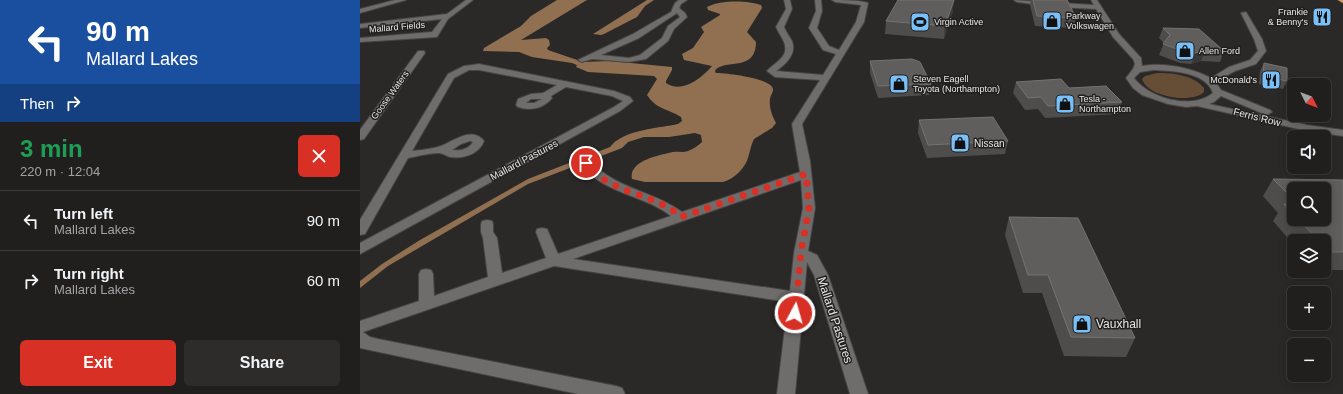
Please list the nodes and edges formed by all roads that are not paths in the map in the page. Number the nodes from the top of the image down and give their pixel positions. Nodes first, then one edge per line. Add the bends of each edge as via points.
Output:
1 (403, 0) edge
2 (470, 0) edge
3 (684, 0) edge
4 (787, 0) edge
5 (818, 0) edge
6 (836, 0) edge
7 (1017, 0) edge
8 (1096, 3) edge
9 (676, 10) junction
10 (360, 11) edge
11 (1244, 13) dead end
12 (448, 16) junction
13 (360, 26) edge
14 (360, 40) edge
15 (1131, 50) junction
16 (840, 52) junction
17 (421, 53) dead end
18 (591, 56) junction
19 (582, 60) dead end
20 (1168, 68) junction
21 (1137, 70) junction
22 (1177, 70) junction
23 (1232, 70) junction
24 (824, 78) junction
25 (1211, 83) junction
26 (566, 84) junction
27 (1218, 92) junction
28 (544, 96) dead end
29 (1194, 104) junction
30 (1343, 125) edge
31 (1343, 133) edge
32 (360, 137) edge
33 (447, 148) dead end
34 (405, 155) junction
35 (586, 163) dead end
36 (806, 174) junction
37 (681, 217) junction
38 (487, 224) dead end
39 (360, 231) edge
40 (542, 232) dead end
41 (360, 248) edge
42 (801, 252) junction
43 (554, 261) junction
44 (426, 274) dead end
45 (496, 280) junction
46 (797, 298) junction
47 (427, 304) junction
48 (360, 327) edge
49 (360, 338) edge
50 (616, 394) edge
51 (786, 394) edge
52 (858, 394) edge

1 - 10 street, Mallard Fields
2 - 12 street, Mallard Fields
3 - 9 street via 678,2
4 - 24 street via 789,8 780,27 789,50 781,64 771,71 781,75
5 - 16 street via 819,11 813,28 826,48
6 - 16 street via 866,3 860,22
7 - 8 street via 1055,4
8 - 15 street via 1116,35
9 - 18 street via 642,32
9 - 18 street via 684,17 671,28 665,40 643,57 629,60
11 - 23 street via 1262,51 1253,62
12 - 13 street, Mallard Fields
12 - 14 street, Mallard Fields via 435,34
15 - 20 street
15 - 21 street via 1139,64
16 - 24 street
17 - 32 street, Goose Waters
18 - 19 street
20 - 21 street
20 - 22 street
21 - 29 street, Ferris Row via 1130,78 1142,92 1163,100
22 - 23 street
22 - 25 street via 1191,73
23 - 25 street
24 - 36 street via 796,124
25 - 27 street
26 - 28 street
26 - 34 street, Mallard Pastures via 480,67 460,70 451,76
26 - 41 street, Mallard Pastures via 623,96 628,101
27 - 29 street via 1215,99
27 - 30 street, Ferris Row via 1273,114
29 - 31 street, Ferris Row via 1295,126
33 - 34 street
34 - 39 street, Mallard Pastures
35 - 37 street via 608,181 669,208
36 - 37 street
36 - 42 street via 809,208
37 - 43 street
38 - 45 street
40 - 43 street
42 - 46 street
42 - 52 street, Mallard Pastures via 812,258 821,275
43 - 45 street
43 - 46 street
44 - 47 street
45 - 47 street
46 - 51 street
47 - 48 street
49 - 50 street via 378,346

